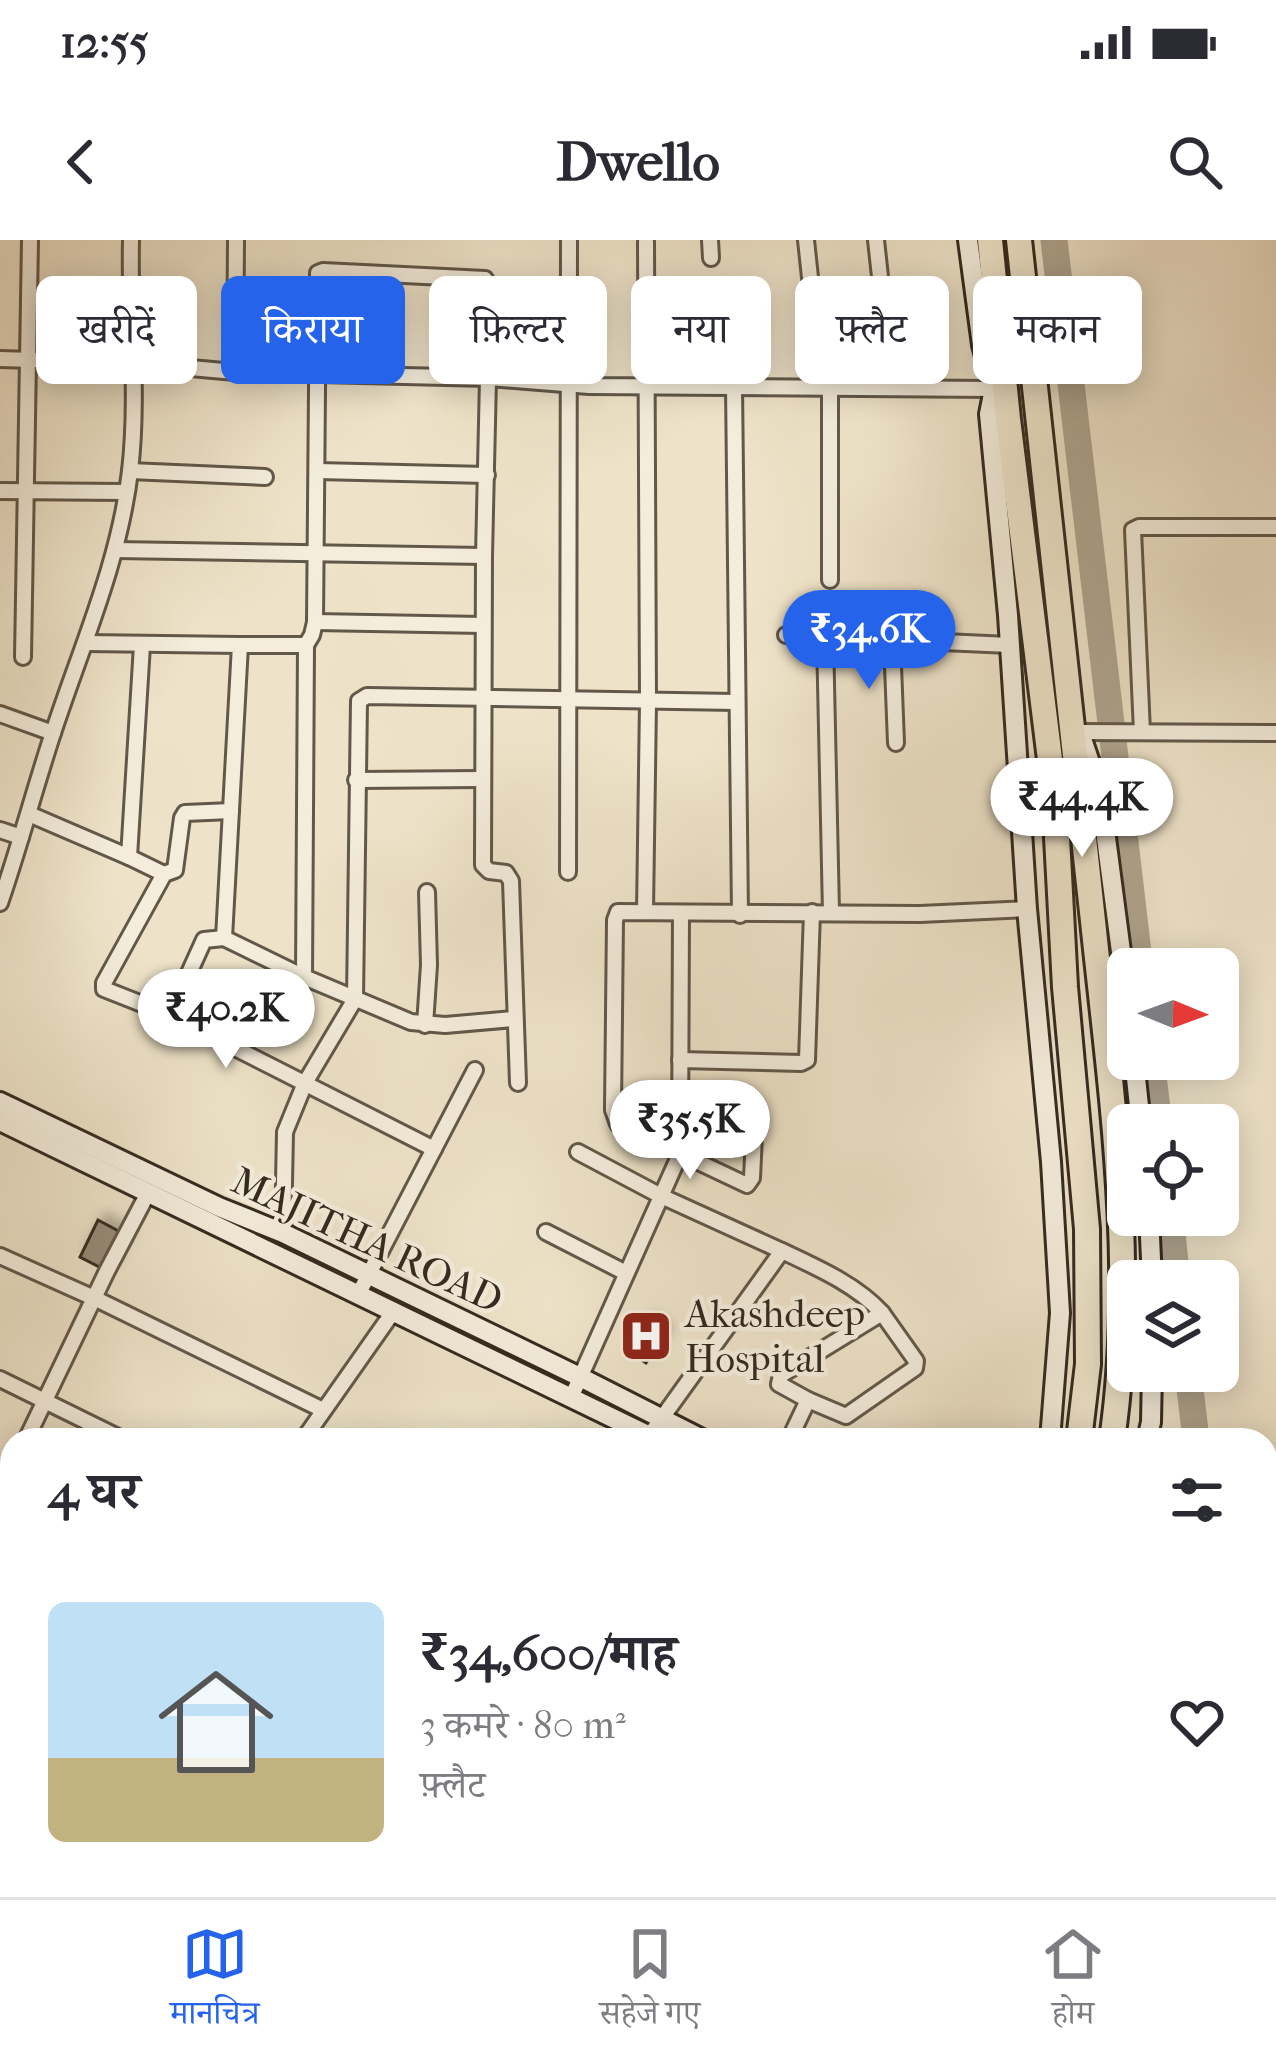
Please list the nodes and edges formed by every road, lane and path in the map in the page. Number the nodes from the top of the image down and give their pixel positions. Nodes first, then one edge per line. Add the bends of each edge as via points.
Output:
1 (30, 240) edge
2 (131, 240) edge
3 (236, 240) edge
4 (569, 240) edge
5 (710, 240) edge
6 (806, 240) edge
7 (876, 240) edge
8 (968, 240) edge
9 (990, 240) edge
10 (1019, 240) edge
11 (646, 242) edge
12 (712, 258) dead end
13 (132, 276) edge
14 (236, 276) edge
15 (318, 276) edge
16 (429, 276) edge
17 (569, 276) edge
18 (810, 276) edge
19 (879, 276) edge
20 (994, 276) edge
21 (0, 359) edge
22 (29, 359) junction
23 (36, 359) edge
24 (134, 384) edge
25 (316, 384) edge
26 (489, 384) edge
27 (570, 384) edge
28 (589, 384) edge
29 (734, 384) edge
30 (995, 384) edge
31 (1005, 384) edge
32 (646, 387) junction
33 (734, 387) junction
34 (830, 388) junction
35 (994, 389) junction
36 (130, 471) junction
37 (317, 471) junction
38 (487, 475) junction
39 (265, 477) dead end
40 (0, 491) edge
41 (28, 491) junction
42 (126, 492) junction
43 (1276, 527) edge
44 (115, 550) junction
45 (315, 554) junction
46 (484, 556) junction
47 (830, 580) dead end
48 (315, 622) junction
49 (483, 625) junction
50 (786, 635) dead end
51 (825, 637) junction
52 (892, 640) junction
53 (86, 643) junction
54 (142, 645) junction
55 (240, 645) junction
56 (306, 645) junction
57 (1010, 645) junction
58 (23, 657) dead end
59 (485, 699) junction
60 (569, 700) junction
61 (648, 702) junction
62 (736, 702) junction
63 (0, 714) edge
64 (1083, 724) junction
65 (1137, 732) junction
66 (1276, 733) edge
67 (53, 734) junction
68 (896, 742) dead end
69 (482, 778) junction
70 (356, 780) junction
71 (232, 811) junction
72 (28, 814) junction
73 (0, 830) edge
74 (22, 837) junction
75 (129, 857) junction
76 (568, 872) dead end
77 (164, 874) junction
78 (427, 892) dead end
79 (0, 903) edge
80 (1027, 909) junction
81 (812, 912) junction
82 (831, 912) junction
83 (645, 913) junction
84 (681, 913) junction
85 (740, 914) junction
86 (224, 938) junction
87 (1120, 948) edge
88 (304, 977) junction
89 (356, 999) junction
90 (170, 1015) junction
91 (514, 1019) junction
92 (425, 1025) junction
93 (680, 1060) junction
94 (475, 1070) dead end
95 (304, 1083) junction
96 (518, 1083) dead end
97 (0, 1102) edge
98 (755, 1114) dead end
99 (0, 1121) edge
100 (434, 1149) junction
101 (578, 1152) dead end
102 (680, 1154) junction
103 (148, 1193) junction
104 (662, 1196) junction
105 (546, 1232) dead end
106 (283, 1233) junction
107 (782, 1251) junction
108 (0, 1256) edge
109 (626, 1273) junction
110 (368, 1276) junction
111 (358, 1295) junction
112 (94, 1298) junction
113 (393, 1312) junction
114 (882, 1313) junction
115 (580, 1377) junction
116 (0, 1379) edge
117 (1152, 1392) edge
118 (571, 1398) junction
119 (808, 1400) junction
120 (45, 1401) junction
121 (323, 1410) junction
122 (662, 1420) junction
123 (32, 1428) edge
124 (100, 1428) edge
125 (311, 1428) edge
126 (633, 1428) edge
127 (658, 1428) edge
128 (679, 1428) edge
129 (795, 1428) edge
130 (1051, 1428) edge
131 (1080, 1428) edge
132 (1114, 1428) edge
133 (1150, 1428) edge

1 - 22 street
2 - 13 street
3 - 14 street
4 - 17 street
5 - 12 street
6 - 18 street
7 - 19 street
8 - 35 street
9 - 20 highway
10 - 64 highway
11 - 32 street
15 - 16 street
21 - 22 street
22 - 23 street
22 - 41 street
24 - 36 street
25 - 37 street
26 - 38 street
27 - 60 street
28 - 32 street
29 - 33 street
30 - 35 street
31 - 131 highway via 1055,800 1087,1229
32 - 33 street
32 - 61 street
33 - 34 street
33 - 62 street
34 - 35 street
34 - 47 street
35 - 57 street via 989,414
36 - 39 street
36 - 42 street
37 - 38 street
37 - 45 street
38 - 46 street
40 - 41 street
41 - 42 street
41 - 58 street
42 - 44 street
43 - 65 street via 1133,530
44 - 45 street
44 - 53 street
45 - 46 street
45 - 48 street
46 - 49 street
48 - 49 street
48 - 56 street
49 - 59 street
50 - 51 street
51 - 52 street
51 - 82 street
52 - 57 street
52 - 68 street
53 - 54 street
53 - 67 street
54 - 55 street
54 - 75 street
55 - 56 street
55 - 71 street
56 - 88 street
57 - 80 street
59 - 60 street
59 - 69 street
59 - 70 street via 363,698
60 - 61 street
60 - 76 street
61 - 62 street
61 - 83 street
62 - 85 street
63 - 67 street
64 - 65 street
64 - 87 street
64 - 132 highway via 1122,1247
65 - 66 street
67 - 72 street
69 - 70 street
69 - 91 street via 483,865 511,881
70 - 89 street
71 - 77 street via 185,813 175,870
71 - 86 street
72 - 74 street
72 - 75 street
73 - 74 street
74 - 79 street
75 - 77 street
77 - 90 street via 104,987
78 - 92 street
80 - 82 street
80 - 130 street via 1060,1313
81 - 82 street
81 - 85 street
81 - 93 street via 808,1060
83 - 84 street
83 - 102 street via 621,912 615,920 613,1110 622,1127
84 - 85 street
84 - 93 street
86 - 88 street
86 - 90 street via 204,940
88 - 89 street
89 - 92 street
89 - 95 street
90 - 95 street
91 - 92 street
91 - 96 street
93 - 102 street
94 - 100 street
95 - 100 street
95 - 106 street via 285,1132
97 - 106 street, MAJITHA ROAD
98 - 102 street via 749,1185
99 - 103 street, MAJITHA ROAD
100 - 110 street
101 - 104 street
102 - 104 street
103 - 111 street, MAJITHA ROAD
103 - 112 street
104 - 107 street
104 - 109 street
105 - 109 street
106 - 110 street, MAJITHA ROAD
107 - 114 street
107 - 122 street
108 - 112 street
109 - 115 street
110 - 111 street
110 - 115 street, MAJITHA ROAD
111 - 113 street, MAJITHA ROAD
112 - 120 street
112 - 121 street
113 - 118 street, MAJITHA ROAD
113 - 121 street
114 - 119 street via 781,1375 781,1387
114 - 119 street via 915,1368 846,1416
115 - 118 street
115 - 122 street, MAJITHA ROAD
116 - 120 street
117 - 133 street
118 - 126 street, MAJITHA ROAD
119 - 129 street
120 - 123 street
120 - 124 street
121 - 125 street
122 - 127 street
122 - 128 street, MAJITHA ROAD

